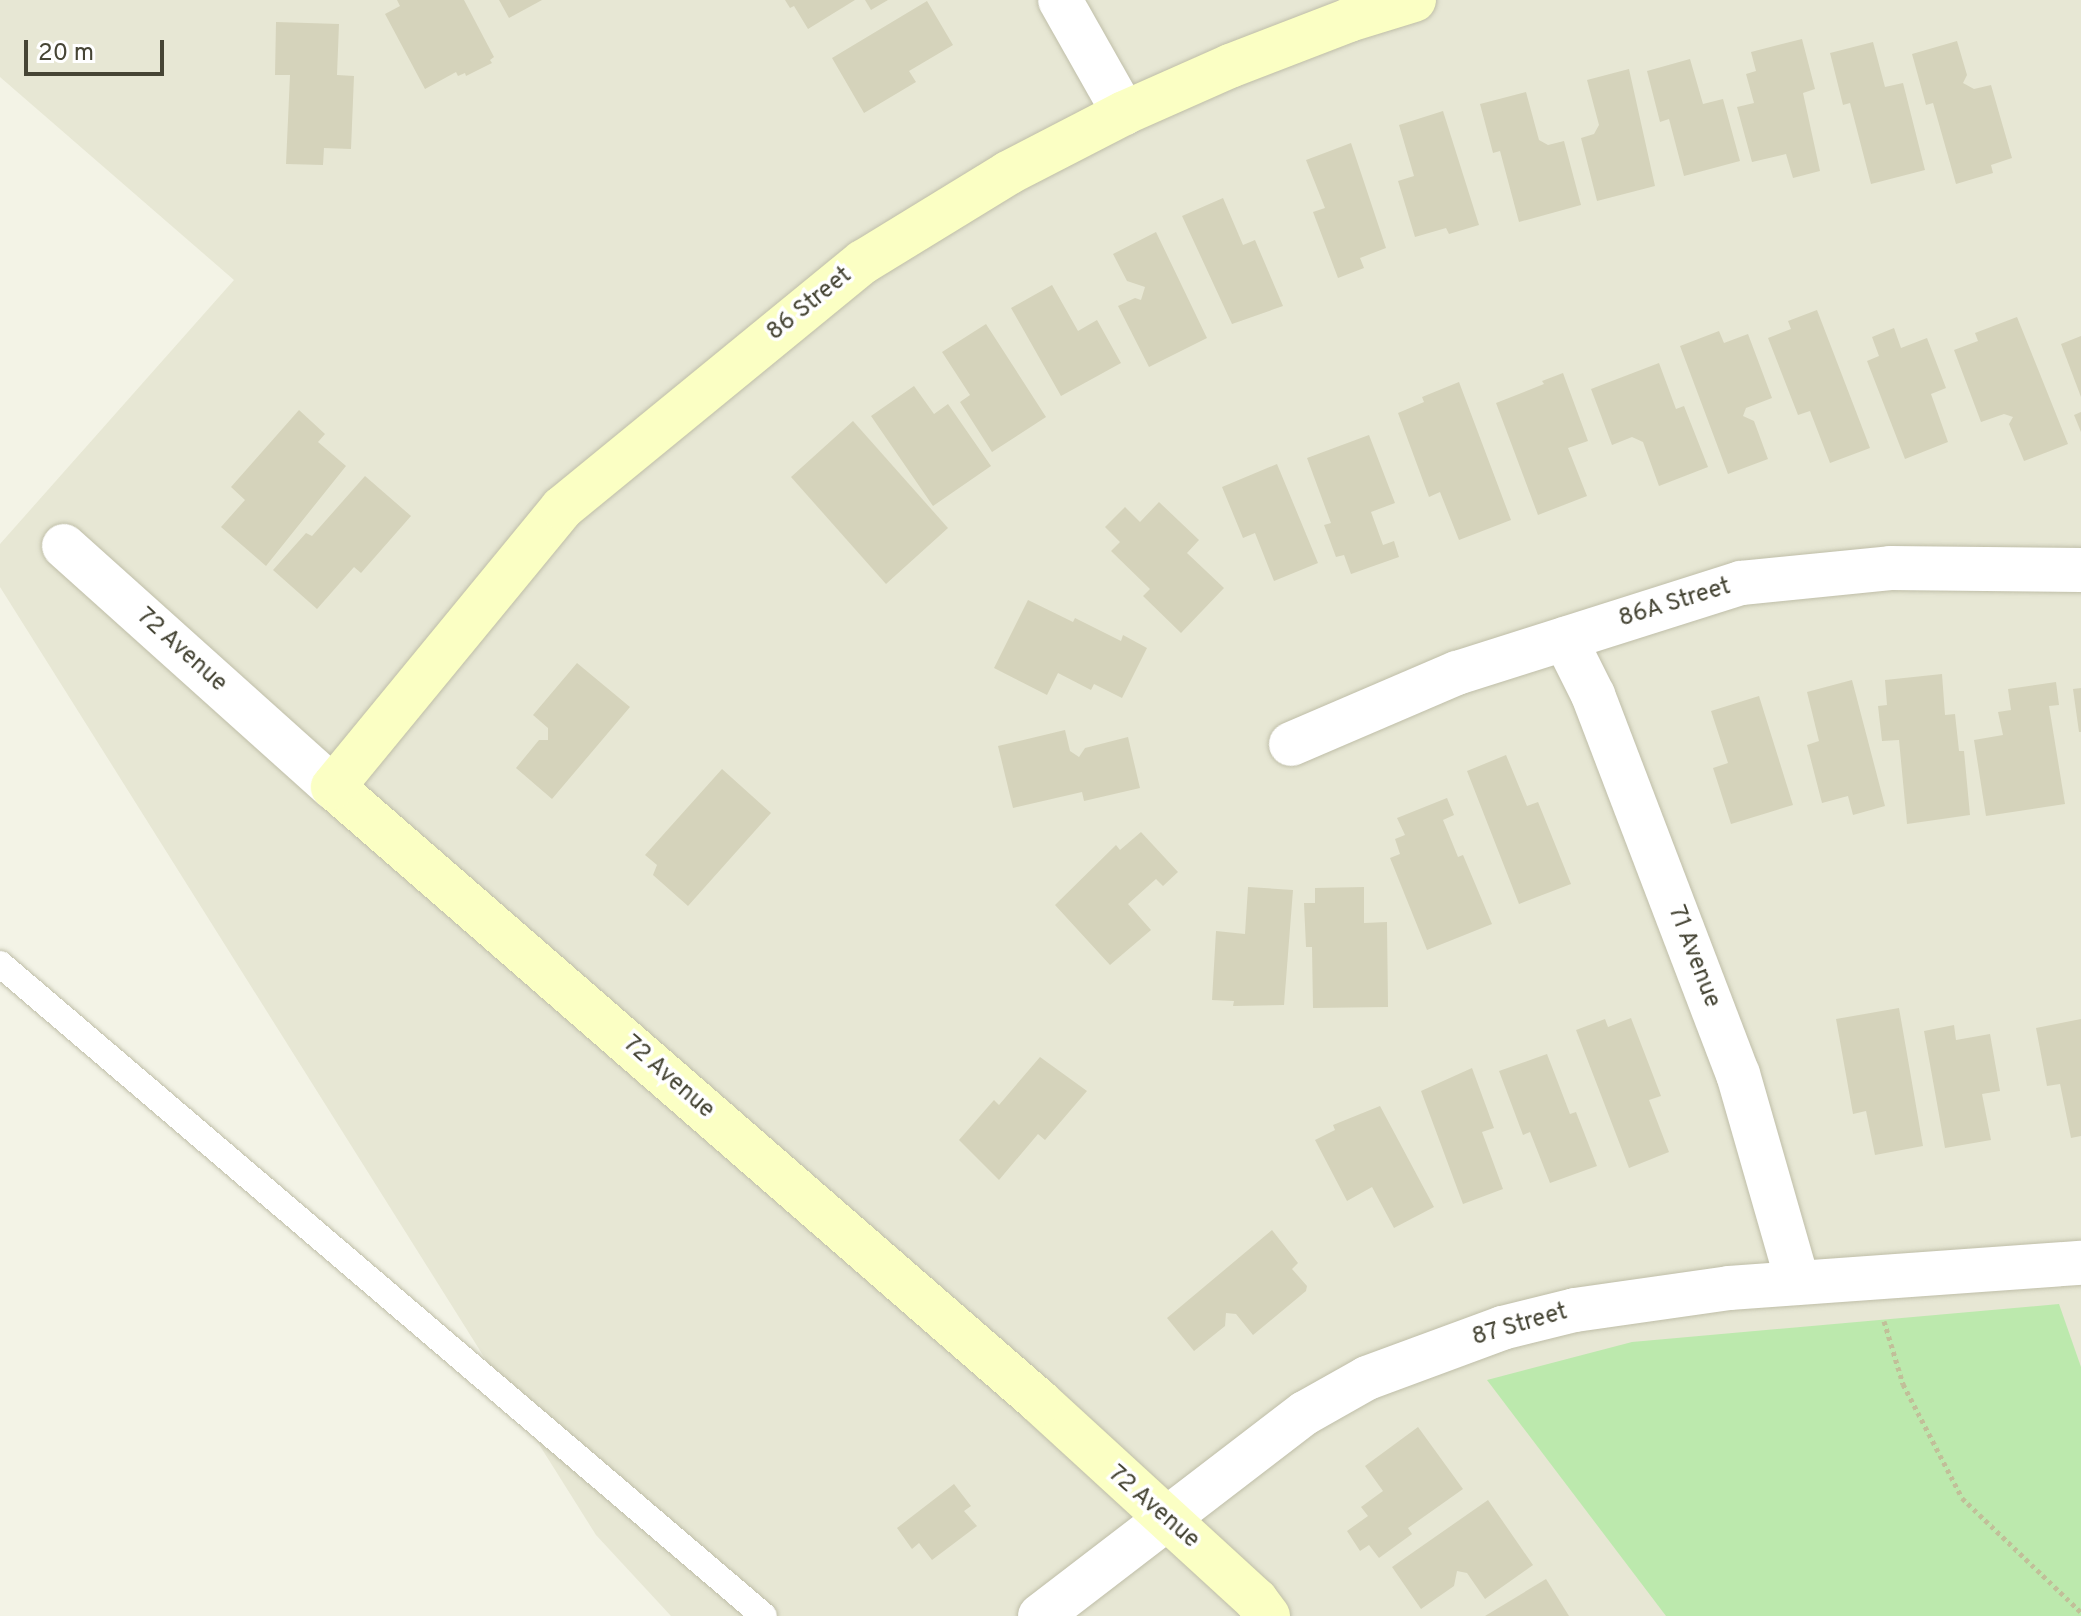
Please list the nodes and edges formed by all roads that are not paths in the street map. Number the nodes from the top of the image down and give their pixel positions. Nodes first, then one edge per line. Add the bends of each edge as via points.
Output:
1 (1060, 0) edge
2 (1414, 0) edge
3 (1124, 113) junction
4 (64, 546) dead end
5 (2081, 570) edge
6 (1565, 639) junction
7 (1291, 744) dead end
8 (333, 787) junction
9 (0, 964) edge
10 (2081, 1263) edge
11 (1798, 1283) junction
12 (1167, 1518) junction
13 (764, 1616) edge
14 (1040, 1616) edge
15 (1268, 1616) edge

1 - 3 street
2 - 3 street, 86 Street via 1230,66
3 - 8 street, 86 Street via 1008,173 863,262 562,508
4 - 8 street, 72 Avenue
5 - 6 street, 86A Street via 1890,568 1741,583
6 - 7 street, 86A Street via 1457,673
6 - 11 street, 71 Avenue via 1593,695 1738,1074
8 - 12 street, 72 Avenue
9 - 13 lane
10 - 11 street, 87 Street
11 - 12 street, 87 Street via 1575,1310 1502,1328 1412,1361 1367,1378 1305,1413
12 - 14 street, 87 Street
12 - 15 street, 72 Avenue

